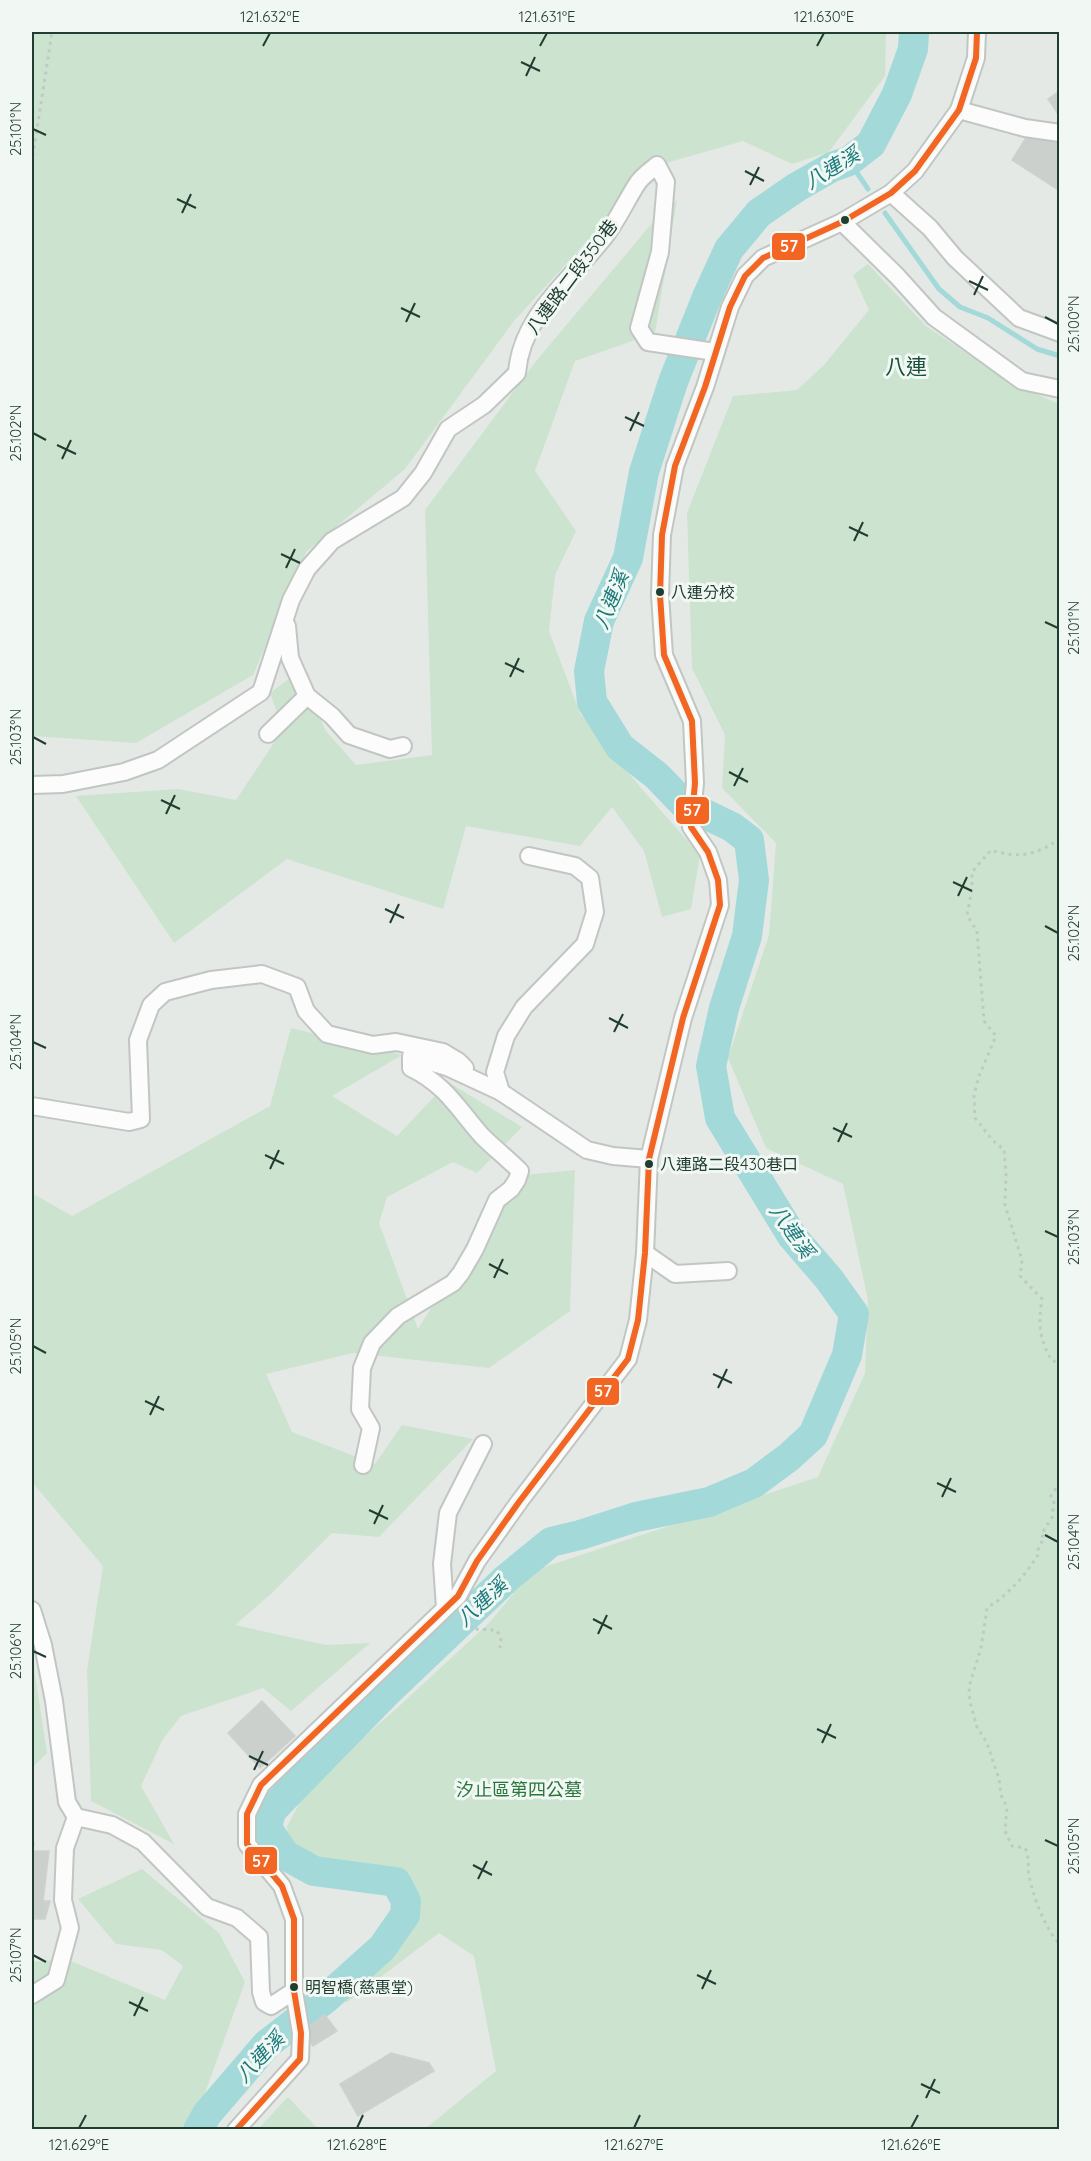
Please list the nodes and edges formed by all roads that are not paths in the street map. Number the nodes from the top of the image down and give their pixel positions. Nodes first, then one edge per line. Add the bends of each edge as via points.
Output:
1 (977, 32) edge
2 (959, 110) junction
3 (1059, 133) edge
4 (891, 193) junction
5 (842, 222) junction
6 (1059, 333) edge
7 (715, 352) junction
8 (1059, 389) edge
9 (287, 616) junction
10 (307, 696) junction
11 (268, 734) dead end
12 (403, 746) dead end
13 (32, 785) edge
14 (528, 855) dead end
15 (478, 1082) junction
16 (501, 1092) junction
17 (32, 1106) edge
18 (649, 1159) junction
19 (645, 1253) junction
20 (728, 1271) dead end
21 (483, 1443) dead end
22 (363, 1465) dead end
23 (451, 1609) junction
24 (32, 1610) edge
25 (76, 1817) junction
26 (32, 1995) edge
27 (295, 1996) junction
28 (236, 2130) edge

1 - 2 street via 976,58
2 - 3 street
2 - 4 street via 915,171
4 - 5 street
4 - 6 street via 1019,318
5 - 7 street via 763,258 745,276
5 - 8 street via 934,317 1022,381
7 - 9 street, 八連路二段350巷 via 648,342 639,328 660,252 666,182 657,165 638,182 605,236 530,328 518,356 517,373 484,405 448,429 423,473 403,498 332,541 307,569
7 - 18 street via 675,466 662,535 660,596 664,655 692,721 695,783 691,827 708,852 718,880 720,905 683,1018
9 - 10 street via 290,658
9 - 13 street, 八連路二段350巷 via 261,692 158,760 84,780
10 - 11 street
10 - 12 street via 349,735 390,750
14 - 16 street via 574,866 590,878 595,912 585,944 524,1007 506,1036 495,1072
15 - 16 street
15 - 17 street via 443,1052 396,1042 373,1045 327,1034 306,1011 297,987 262,974 211,980 165,992 151,1005 138,1040 141,1119 129,1122
15 - 22 street via 411,1056 411,1068 450,1095 484,1137 520,1171 511,1189 497,1200 453,1283 398,1316 372,1343 362,1368 360,1409 371,1428
16 - 18 street via 587,1150
18 - 19 street
19 - 20 street via 675,1274
19 - 23 street via 638,1320 628,1359 477,1561
21 - 23 street via 448,1513 442,1564
23 - 27 street via 261,1785 247,1814 247,1844 282,1886 294,1918
24 - 25 street via 54,1701 67,1802
25 - 26 street via 65,1848 63,1900 70,1928 56,1980
25 - 27 street via 112,1825 143,1842 207,1907 237,1918 259,1937 264,2002 271,2006
27 - 28 street via 301,2033 300,2059

